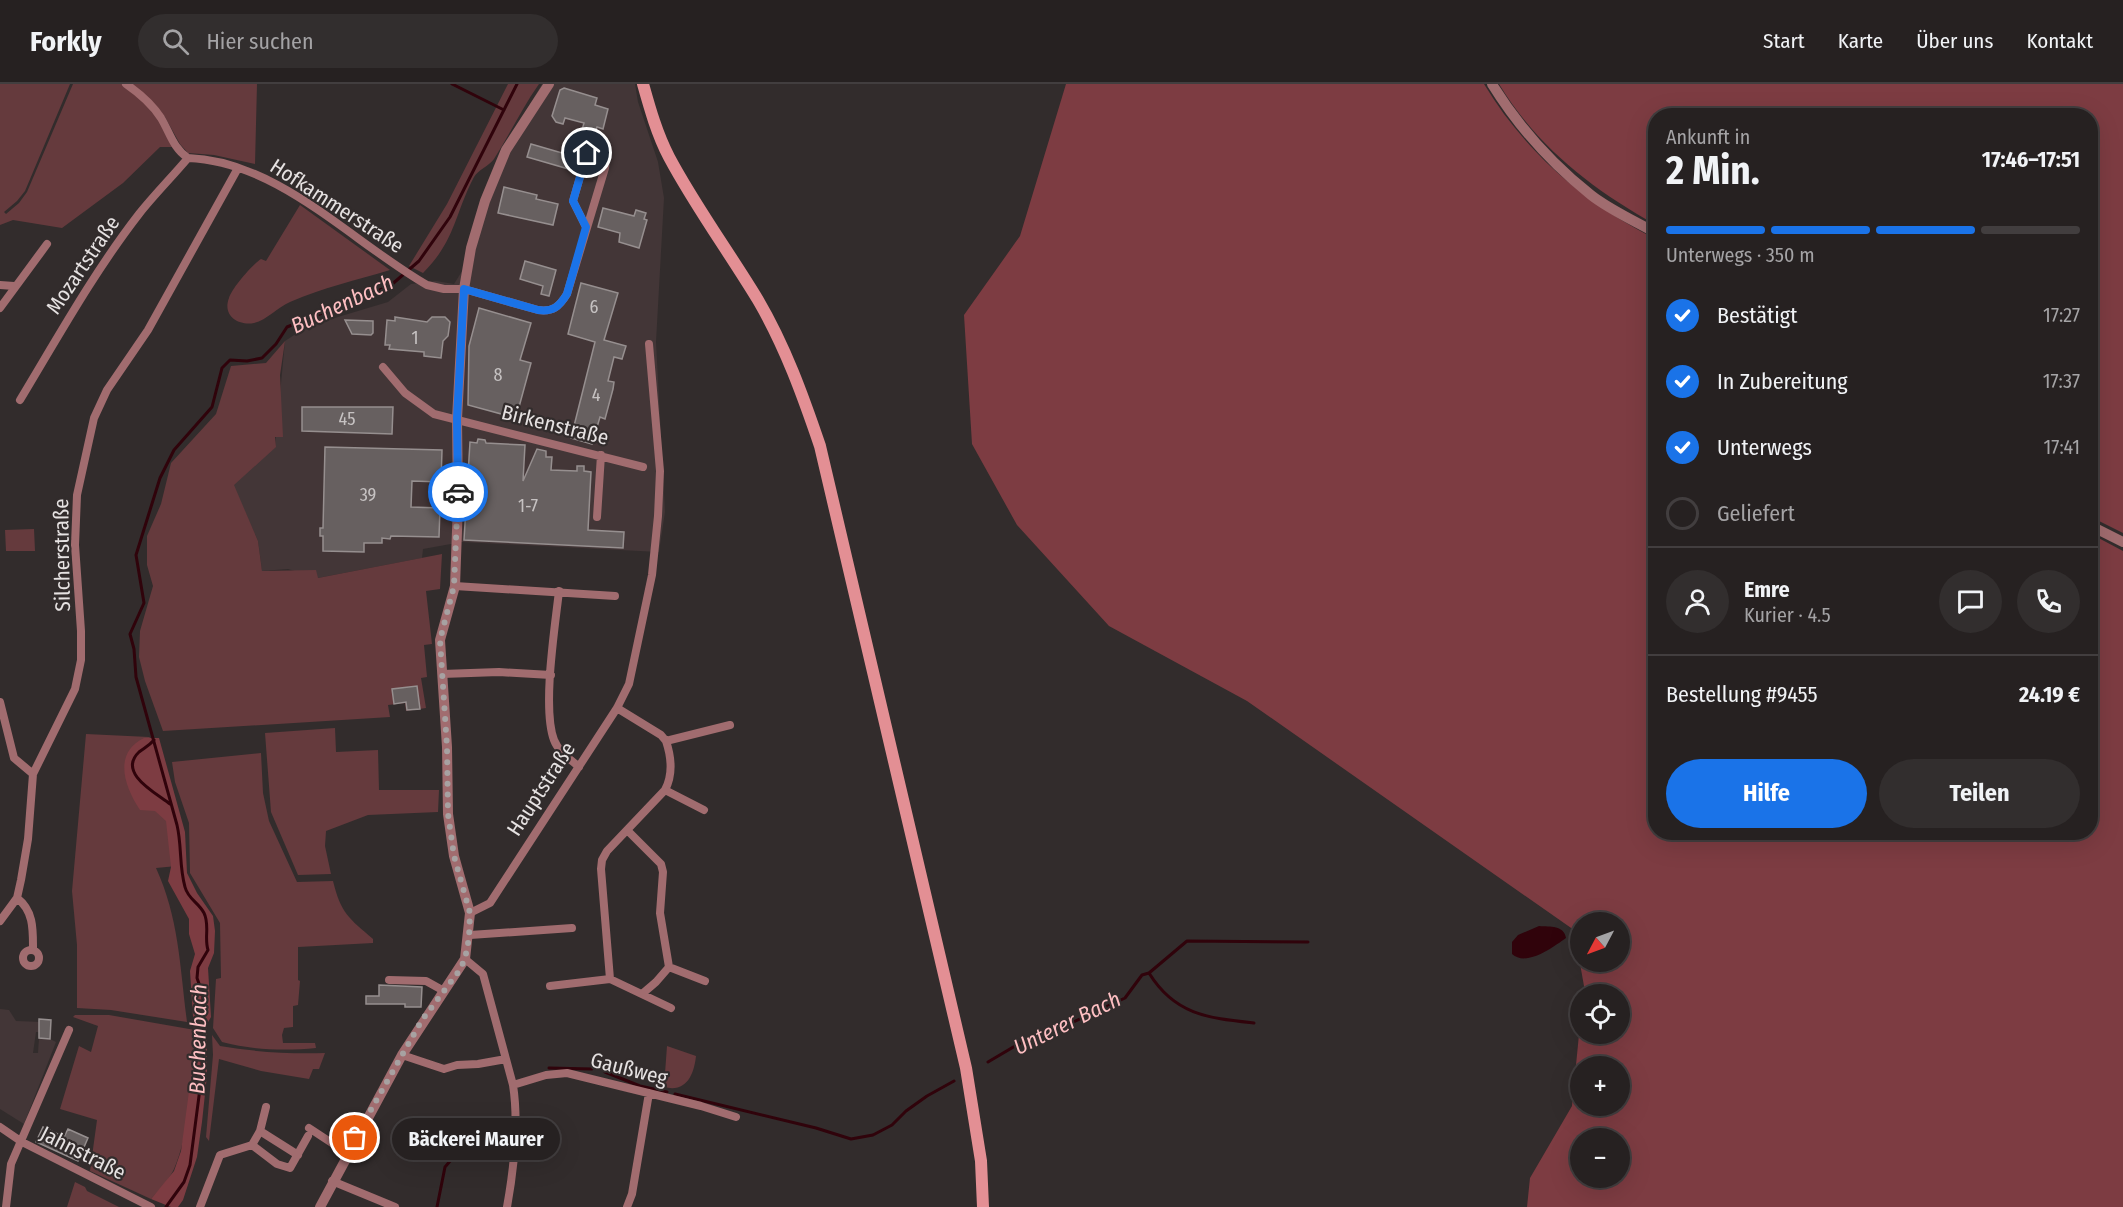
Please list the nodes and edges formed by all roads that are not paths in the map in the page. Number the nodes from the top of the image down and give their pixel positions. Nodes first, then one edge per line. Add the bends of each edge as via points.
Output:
1 (126, 84) edge
2 (549, 84) edge
3 (643, 84) edge
4 (1492, 84) edge
5 (188, 159) junction
6 (238, 168) junction
7 (586, 227) junction
8 (1648, 228) edge
9 (47, 244) dead end
10 (0, 285) edge
11 (14, 286) junction
12 (464, 289) junction
13 (0, 308) edge
14 (649, 344) dead end
15 (383, 367) dead end
16 (20, 400) dead end
17 (457, 418) junction
18 (601, 455) junction
19 (643, 467) dead end
20 (597, 517) dead end
21 (2098, 530) edge
22 (2123, 542) edge
23 (454, 586) junction
24 (559, 591) junction
25 (615, 596) dead end
26 (442, 674) junction
27 (551, 675) junction
28 (0, 702) edge
29 (617, 708) junction
30 (730, 725) dead end
31 (666, 741) junction
32 (579, 767) junction
33 (33, 774) junction
34 (665, 790) junction
35 (704, 810) dead end
36 (627, 830) junction
37 (17, 898) junction
38 (470, 913) junction
39 (0, 921) edge
40 (573, 928) dead end
41 (470, 935) junction
42 (33, 950) dead end
43 (465, 959) junction
44 (669, 967) junction
45 (610, 979) junction
46 (389, 980) dead end
47 (705, 981) dead end
48 (550, 986) dead end
49 (444, 991) junction
50 (642, 993) junction
51 (671, 1008) dead end
52 (69, 1030) dead end
53 (402, 1054) junction
54 (506, 1059) junction
55 (513, 1085) junction
56 (649, 1093) junction
57 (266, 1107) dead end
58 (736, 1117) dead end
59 (0, 1127) edge
60 (260, 1131) junction
61 (514, 1133) junction
62 (22, 1142) junction
63 (252, 1144) junction
64 (347, 1153) junction
65 (298, 1155) junction
66 (445, 1155) dead end
67 (332, 1181) junction
68 (6, 1207) edge
69 (149, 1207) edge
70 (200, 1207) edge
71 (320, 1207) edge
72 (395, 1207) edge
73 (507, 1207) edge
74 (627, 1207) edge
75 (983, 1207) edge

1 - 5 street via 160,116 175,147
2 - 12 street via 506,150 485,201
3 - 75 main road via 668,155 778,337 820,446 966,1068 981,1161
4 - 8 street via 1522,128 1550,158 1592,196
5 - 6 street, Hofkammerstraße via 205,159
5 - 16 street, Mozartstraße via 140,214 100,269
6 - 12 street, Hofkammerstraße via 331,219 427,285
6 - 33 street, Silcherstraße via 94,418 77,495 75,545 81,660 75,689
7 - 7 street via 573,201 587,153 597,152 606,159 605,168
7 - 12 street, Hofkammerstraße via 567,294 556,309 538,310
9 - 11 street
10 - 11 street
11 - 13 street
12 - 17 street
14 - 29 street, Hauptstraße via 660,471 658,516 652,575 629,684
15 - 17 street, Birkenstraße via 424,408
17 - 18 street, Birkenstraße
17 - 23 street
18 - 19 street, Birkenstraße
18 - 20 street
21 - 22 street
23 - 24 street
23 - 26 street via 440,640
24 - 25 street
24 - 27 street
26 - 27 street
26 - 38 street via 448,814 454,856
27 - 32 street via 554,742
28 - 33 street via 14,758
29 - 31 street
29 - 32 street, Hauptstraße
30 - 31 street
31 - 34 street via 670,781
32 - 38 street, Hauptstraße via 490,903
33 - 37 street, Silcherstraße via 25,863
34 - 35 street
34 - 36 street
36 - 44 street via 661,864 660,913
36 - 45 street via 602,860
37 - 39 street, Silcherstraße
37 - 42 street via 31,916
38 - 41 street
40 - 41 street
41 - 43 street
43 - 49 street
43 - 54 street via 483,974
44 - 47 street
44 - 50 street
45 - 48 street
45 - 50 street
46 - 49 street via 426,981
49 - 53 street
50 - 51 street
52 - 62 street
53 - 54 street via 444,1069
53 - 64 street
54 - 55 street
55 - 56 street, Gaußweg via 567,1073
55 - 61 street
56 - 58 street, Gaußweg
56 - 74 street
57 - 60 street
59 - 62 street, Jahnstraße
60 - 63 street
60 - 65 street
61 - 66 street via 456,1143
61 - 73 street
62 - 68 street via 11,1164
62 - 69 street, Jahnstraße
63 - 65 street via 277,1164 291,1168
63 - 70 street via 220,1155
64 - 65 street via 309,1132
64 - 67 street
67 - 71 street
67 - 72 street

